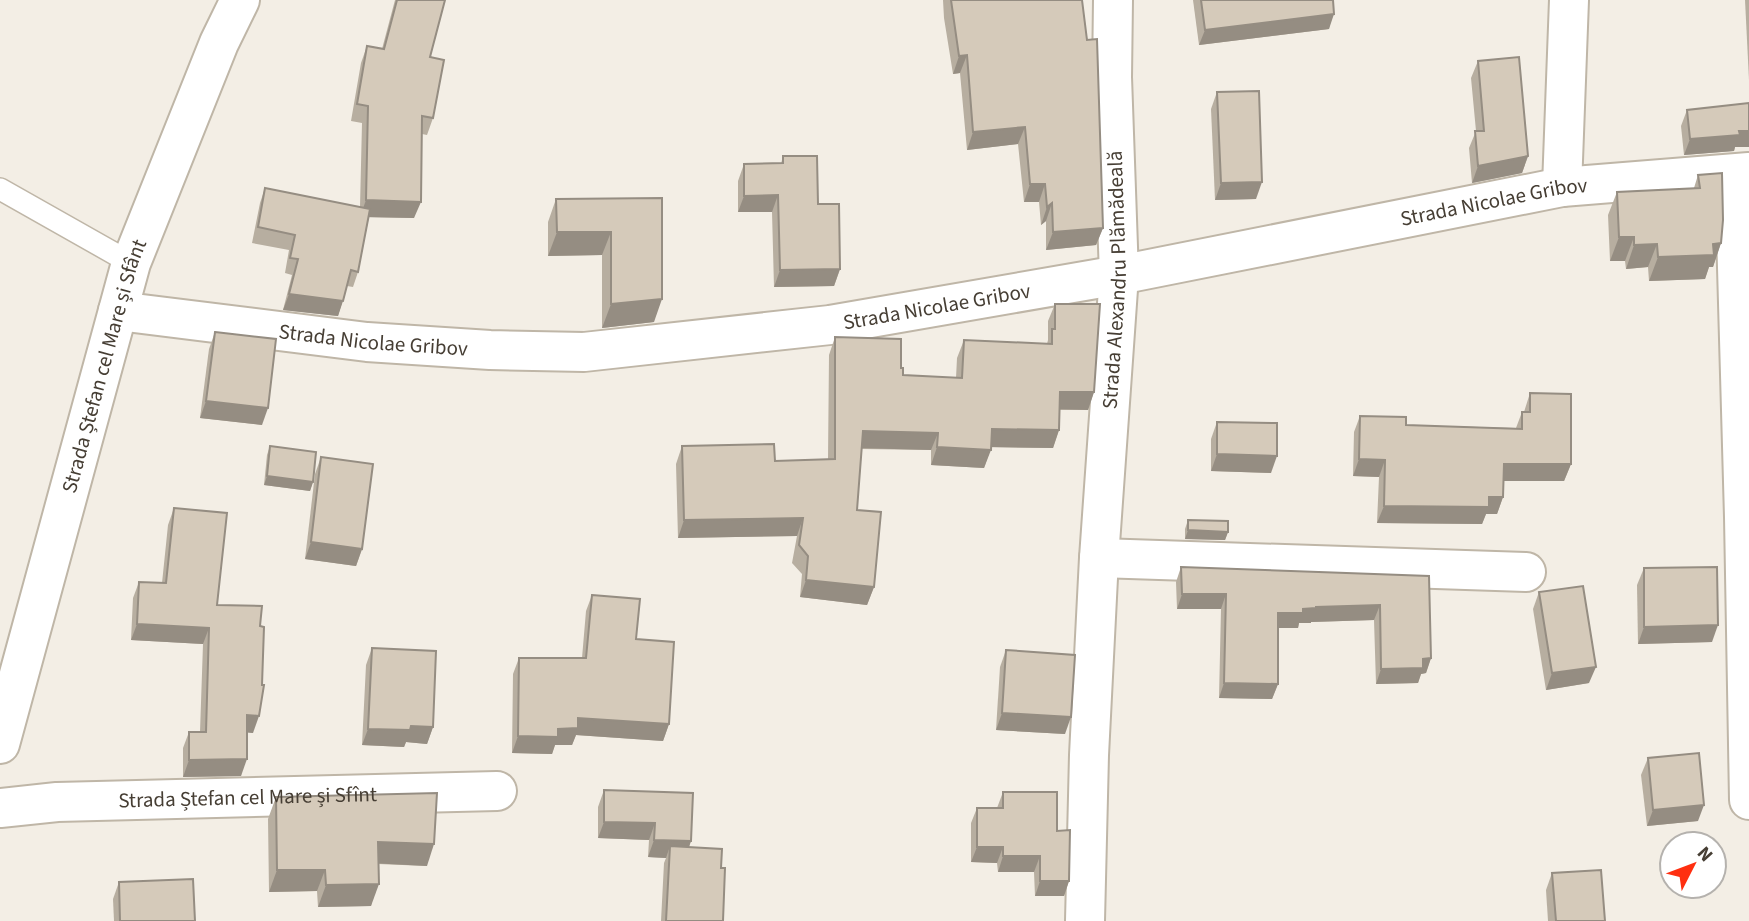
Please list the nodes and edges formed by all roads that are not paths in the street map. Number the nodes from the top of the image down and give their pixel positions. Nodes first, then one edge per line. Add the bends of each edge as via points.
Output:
1 (240, 0) edge
2 (1113, 0) edge
3 (1569, 0) edge
4 (1749, 172) edge
5 (1749, 178) edge
6 (1562, 187) junction
7 (0, 189) edge
8 (131, 263) junction
9 (1119, 275) junction
10 (118, 311) junction
11 (1099, 558) junction
12 (1526, 572) dead end
13 (0, 744) edge
14 (497, 791) dead end
15 (1749, 800) edge
16 (0, 807) edge
17 (1085, 921) edge

1 - 8 street, Strada Ștefan cel Mare și Sfânt
2 - 9 street, Strada Alexandru Plămădeală
3 - 6 street
4 - 6 street, Strada Nicolae Gribov
5 - 15 street via 1735,196
6 - 9 street, Strada Nicolae Gribov
7 - 8 lane
8 - 10 street, Strada Ștefan cel Mare și Sfânt
9 - 10 street, Strada Nicolae Gribov via 830,325 584,352 367,342
9 - 11 street, Strada Alexandru Plămădeală
10 - 13 street, Strada Ștefan cel Mare și Sfânt
11 - 12 street
11 - 17 street, Strada Alexandru Plămădeală
14 - 16 street, Strada Ștefan cel Mare și Sfînt

